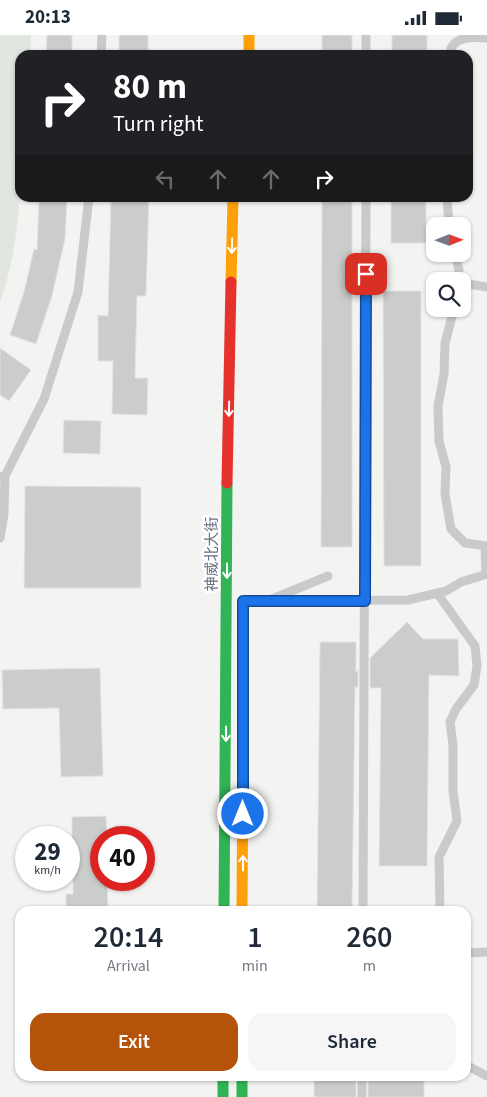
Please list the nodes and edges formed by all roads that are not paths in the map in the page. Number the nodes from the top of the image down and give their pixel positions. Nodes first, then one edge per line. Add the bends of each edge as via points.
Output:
1 (102, 35) edge
2 (249, 35) edge
3 (366, 35) edge
4 (487, 38) edge
5 (101, 50) edge
6 (249, 50) edge
7 (366, 50) edge
8 (450, 50) edge
9 (88, 202) edge
10 (233, 202) edge
11 (366, 202) edge
12 (447, 202) edge
13 (448, 217) edge
14 (471, 284) edge
15 (487, 287) edge
16 (452, 317) edge
17 (2, 477) edge
18 (0, 538) edge
19 (486, 547) edge
20 (486, 574) edge
21 (328, 576) dead end
22 (437, 593) junction
23 (243, 601) dead end
24 (267, 601) junction
25 (365, 601) junction
26 (243, 747) dead end
27 (224, 906) edge
28 (242, 906) edge
29 (363, 906) edge
30 (440, 906) edge
31 (487, 952) edge
32 (471, 953) edge
33 (471, 1068) edge
34 (487, 1076) edge
35 (223, 1081) edge
36 (242, 1081) edge
37 (362, 1081) edge
38 (223, 1097) edge
39 (242, 1097) edge
40 (362, 1097) edge

1 - 5 lane
2 - 6 street
3 - 7 lane
4 - 8 lane via 470,37 456,42
9 - 17 lane via 78,292 44,399
10 -> 27 street, 神威北大街
11 - 25 lane
12 - 13 lane
14 - 15 lane
16 - 19 lane via 445,343 438,406 439,441 446,467 445,494 451,529 465,543
17 - 18 lane via 4,514
19 - 20 lane
20 - 22 lane
21 - 24 lane
22 - 25 lane via 408,600
22 - 30 lane via 475,646 477,666 474,685 450,722 457,821 439,857
23 - 24 lane
24 - 25 lane
25 - 29 lane
28 -> 26 street
31 - 32 lane
33 - 34 lane
35 - 38 street
36 - 39 street
37 - 40 lane

